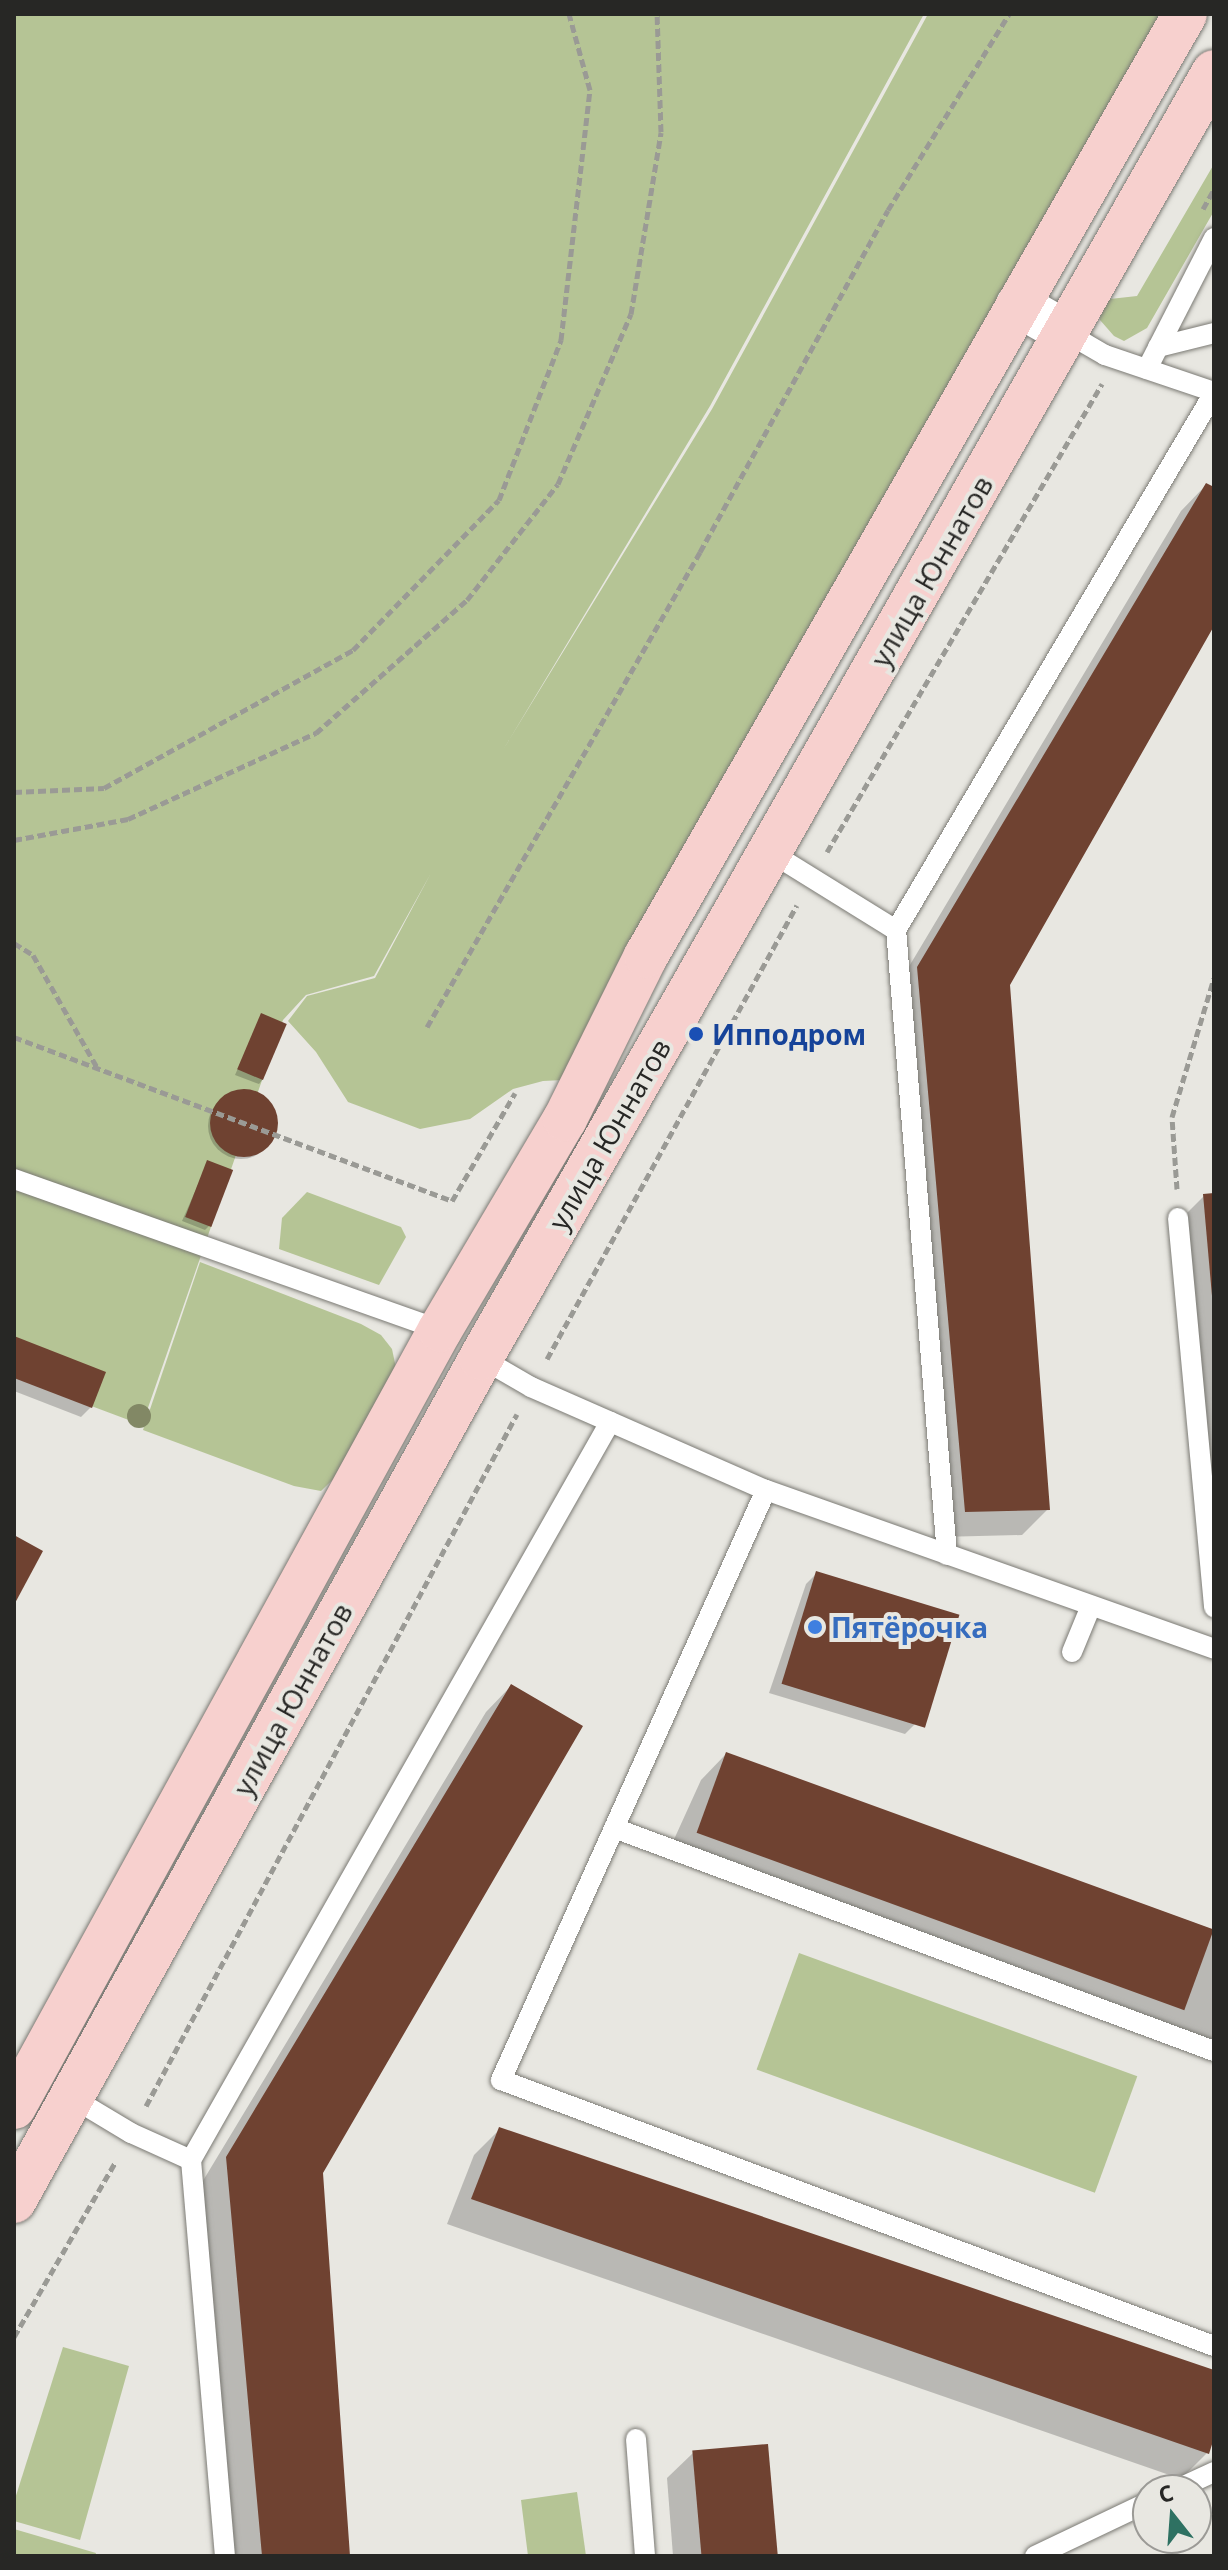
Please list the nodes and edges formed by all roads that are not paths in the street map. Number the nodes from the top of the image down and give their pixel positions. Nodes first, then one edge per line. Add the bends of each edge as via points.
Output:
1 (1185, 14) edge
2 (1214, 72) edge
3 (1214, 238) edge
4 (1018, 305) junction
5 (1067, 333) junction
6 (1214, 333) edge
7 (1158, 347) junction
8 (1147, 369) junction
9 (1214, 392) edge
10 (770, 852) junction
11 (896, 930) junction
12 (14, 1179) edge
13 (1178, 1218) road end
14 (440, 1330) junction
15 (481, 1358) junction
16 (610, 1422) junction
17 (766, 1490) junction
18 (947, 1555) junction
19 (1091, 1606) junction
20 (1214, 1607) edge
21 (1214, 1649) edge
22 (1072, 1652) dead end
23 (614, 1828) junction
24 (1214, 2051) edge
25 (23, 2090) edge
26 (71, 2098) junction
27 (191, 2160) junction
28 (14, 2201) edge
29 (1214, 2346) edge
30 (636, 2439) dead end
31 (1132, 2510) edge
32 (225, 2556) edge
33 (645, 2556) edge
34 (1035, 2556) edge

1 - 4 main road, улица Юннатов
2 - 5 main road, улица Юннатов
3 - 7 lane
4 - 5 street
4 - 14 main road, улица Юннатов via 646,956 565,1119
5 - 8 lane via 1105,355
5 - 10 main road, улица Юннатов
6 - 7 lane
7 - 8 lane
8 - 9 lane
9 - 11 lane
10 - 11 lane
10 - 15 main road, улица Юннатов
11 - 18 lane
12 - 14 lane
13 - 20 lane
14 - 25 main road, улица Юннатов
15 - 16 lane
15 - 26 main road, улица Юннатов
16 - 17 lane
16 - 27 lane
17 - 18 lane
17 - 23 lane
18 - 19 lane
19 - 21 lane
19 - 22 lane
23 - 24 lane
23 - 29 lane via 501,2080
25 - 26 lane
26 - 27 lane
26 - 28 main road, улица Юннатов
27 - 32 lane
30 - 33 lane
31 - 34 lane

